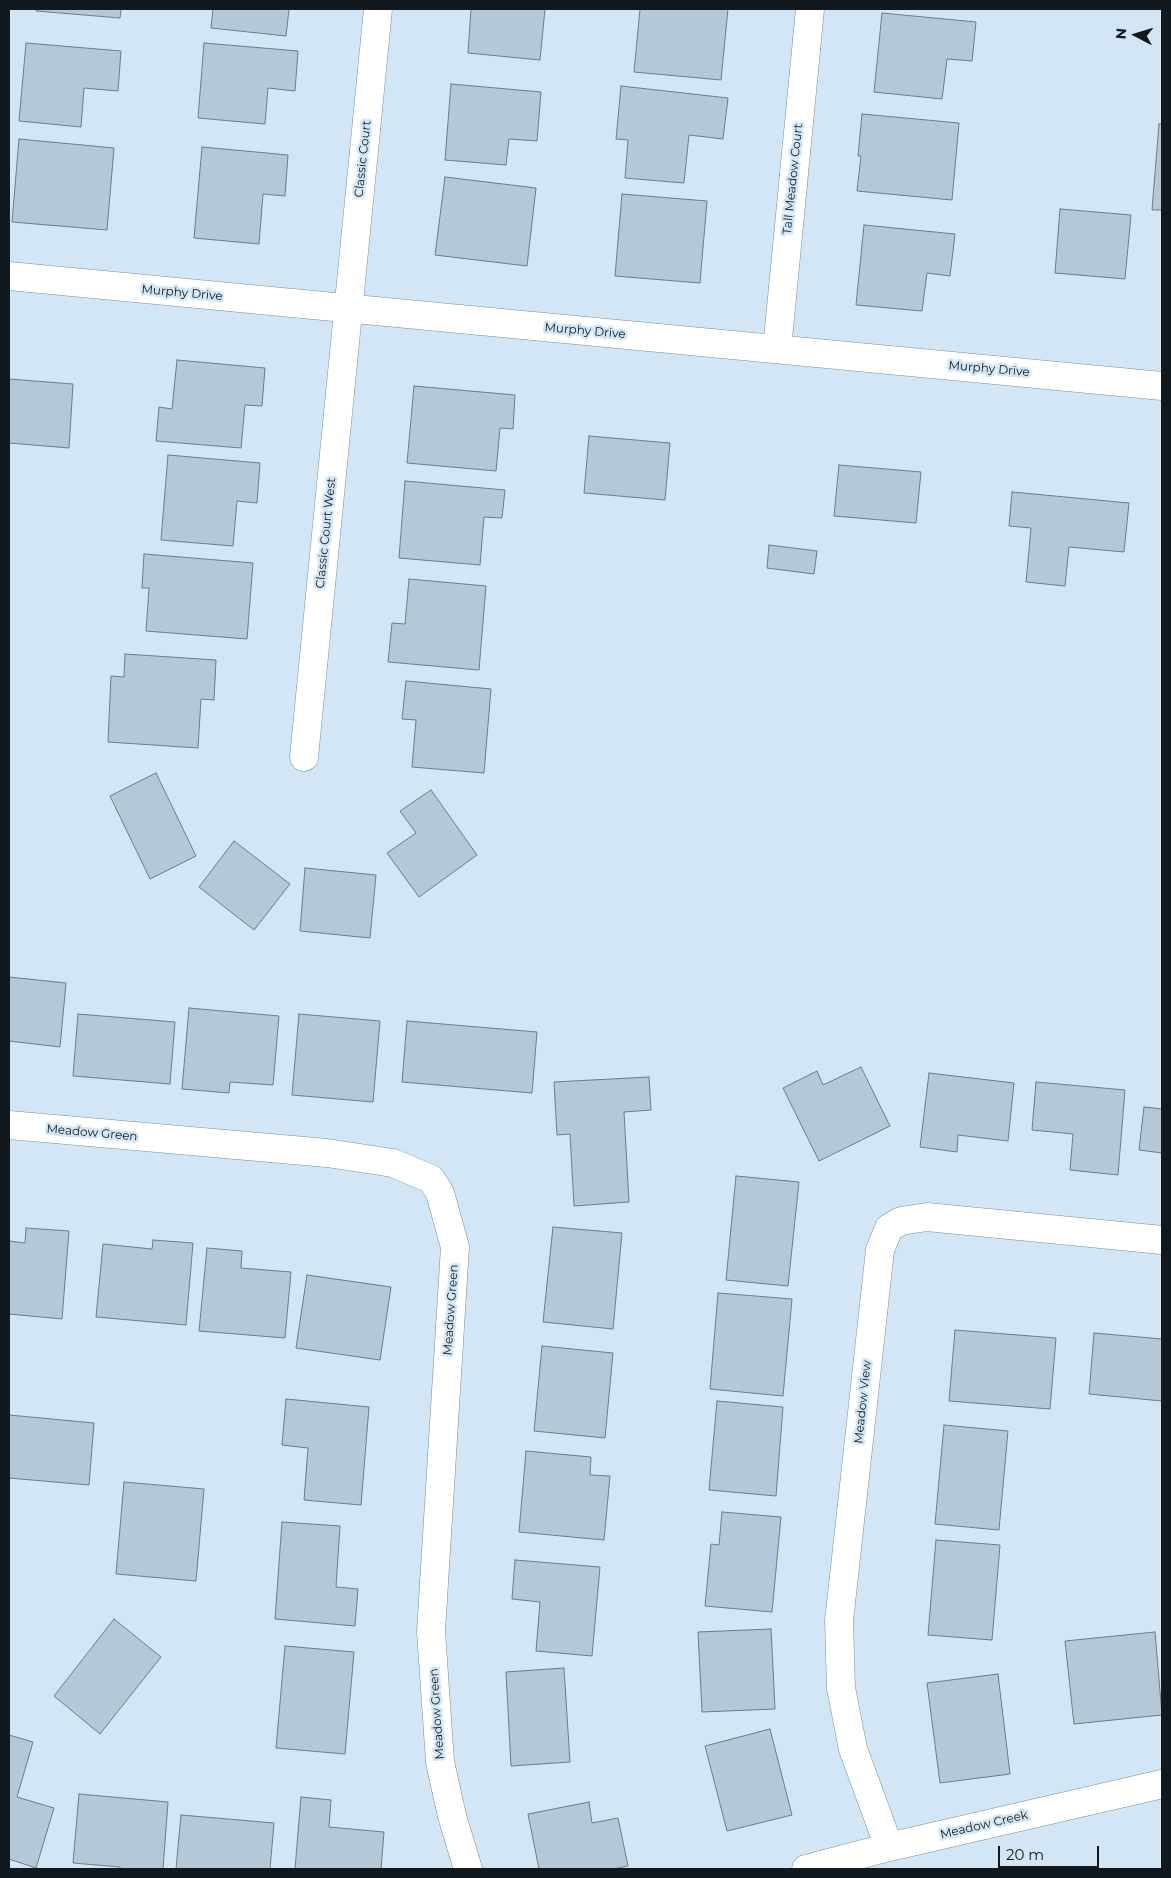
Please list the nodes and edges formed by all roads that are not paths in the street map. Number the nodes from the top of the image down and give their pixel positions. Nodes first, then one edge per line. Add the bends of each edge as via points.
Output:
1 (378, 9) edge
2 (810, 9) edge
3 (9, 276) edge
4 (348, 309) junction
5 (777, 349) junction
6 (1162, 386) edge
7 (304, 757) dead end
8 (9, 1125) edge
9 (1162, 1240) edge
10 (1162, 1784) edge
11 (889, 1846) junction
12 (468, 1869) edge
13 (806, 1869) edge

1 - 4 street, Classic Court
2 - 5 street, Tall Meadow Court
3 - 4 street, Murphy Drive
4 - 5 street, Murphy Drive
4 - 7 street, Classic Court West
5 - 6 street, Murphy Drive
8 - 12 street, Meadow Green via 327,1153 393,1163 431,1179 440,1193 455,1247 431,1631 440,1762
9 - 11 street, Meadow View via 927,1218 901,1221 889,1228 880,1250 839,1621 841,1688 853,1749
10 - 11 street, Meadow Creek
11 - 13 street, Meadow Creek

